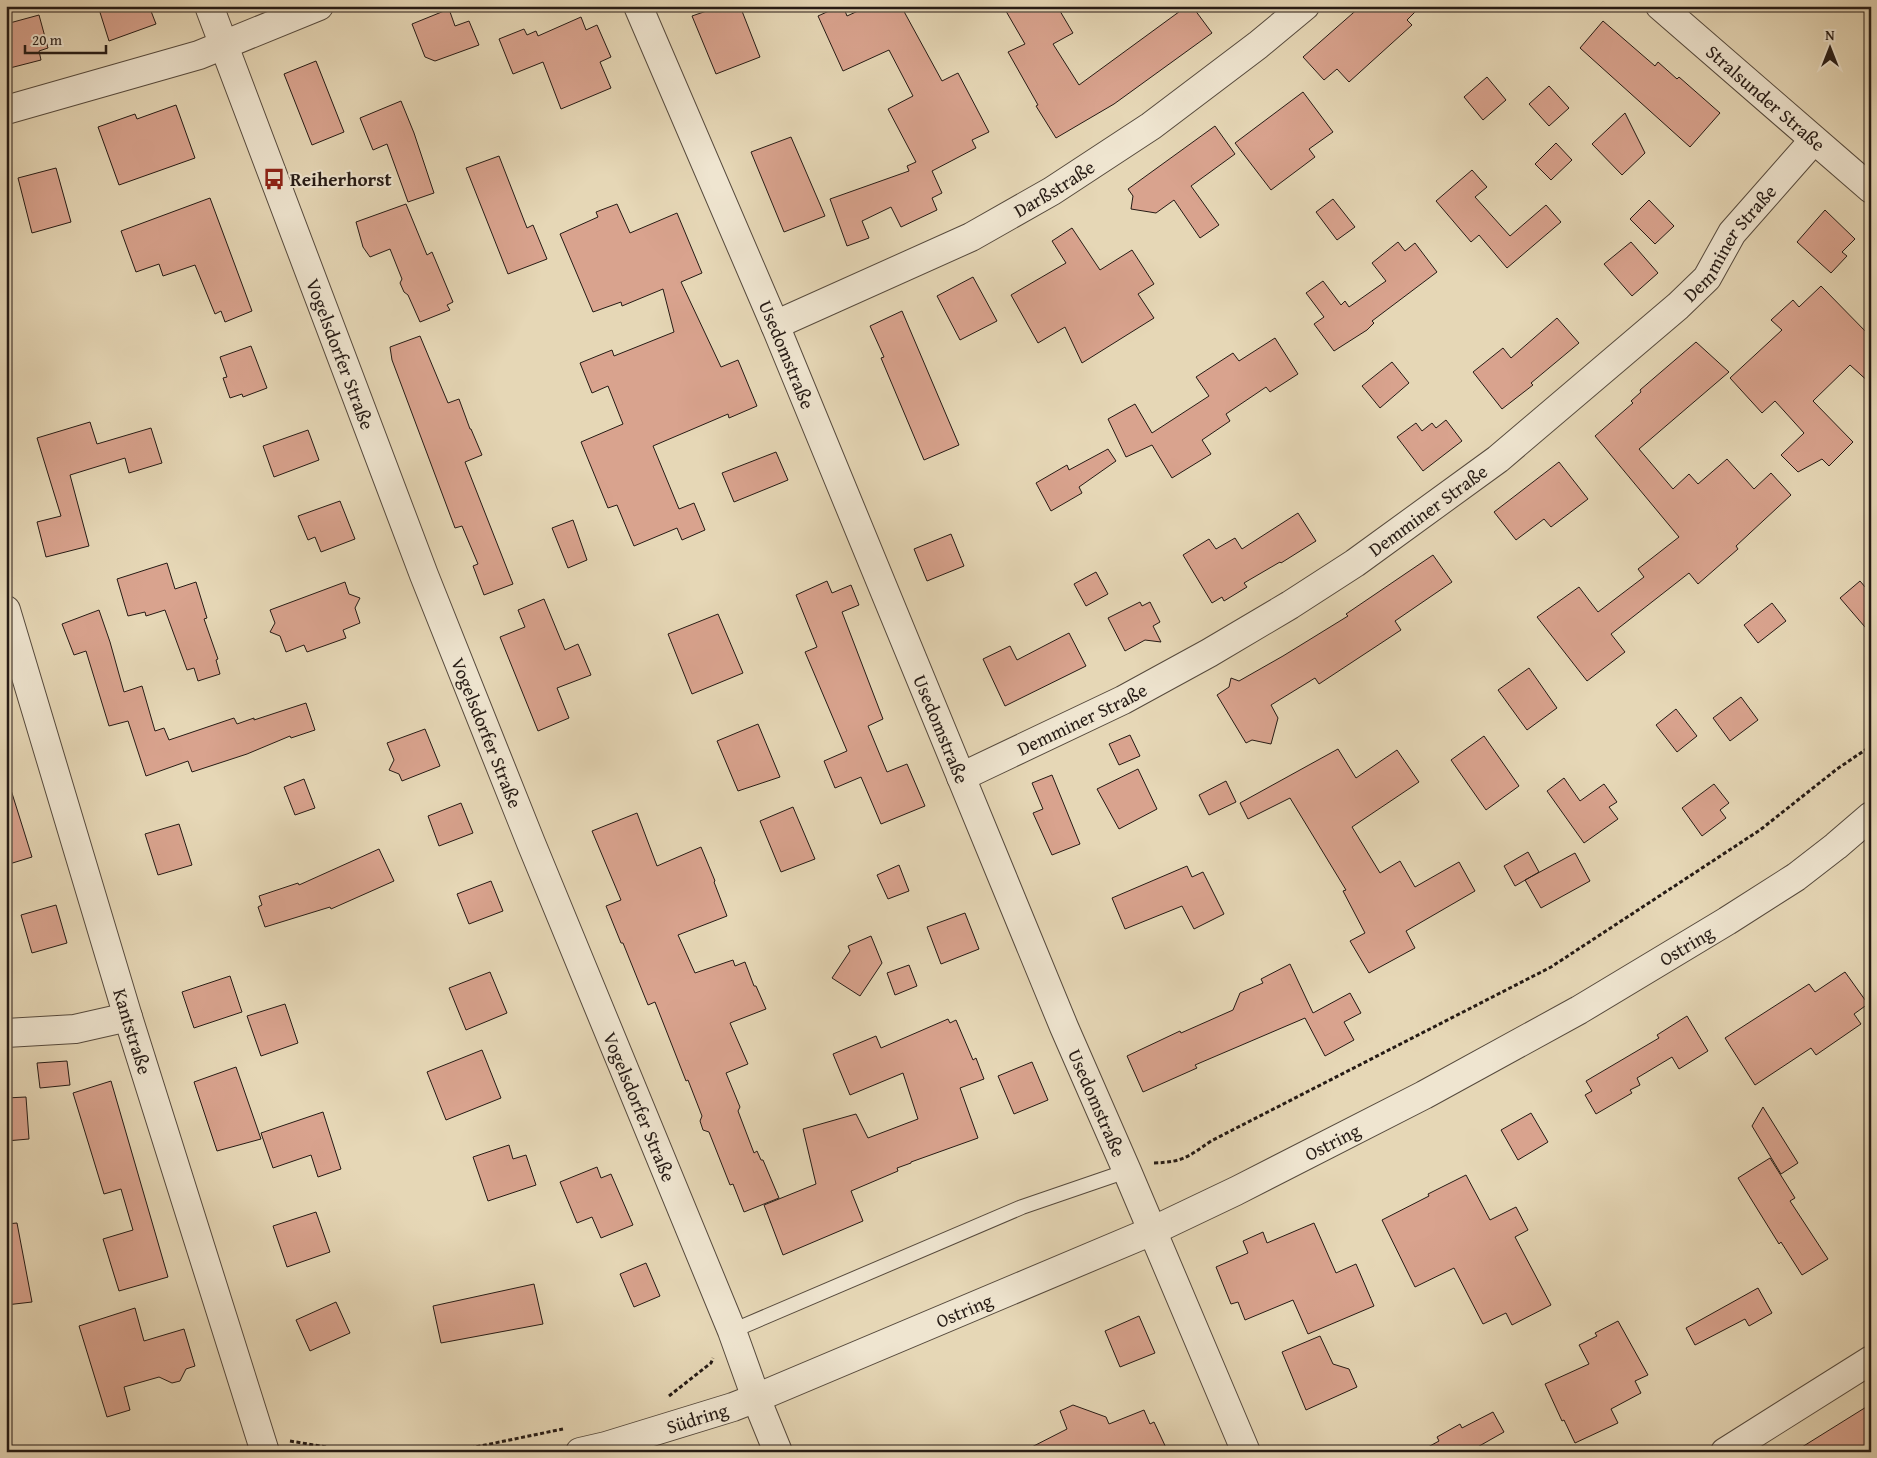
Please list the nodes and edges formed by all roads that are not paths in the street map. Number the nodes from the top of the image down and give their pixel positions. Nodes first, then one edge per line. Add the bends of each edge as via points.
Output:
1 (208, 6) edge
2 (319, 6) edge
3 (638, 6) edge
4 (1306, 6) edge
5 (1660, 6) edge
6 (223, 46) junction
7 (6, 110) edge
8 (1813, 141) junction
9 (1871, 189) edge
10 (775, 325) junction
11 (6, 610) edge
12 (961, 777) junction
13 (1871, 816) edge
14 (128, 1017) junction
15 (6, 1033) edge
16 (1127, 1170) junction
17 (1152, 1231) junction
18 (732, 1331) junction
19 (1871, 1360) edge
20 (756, 1398) junction
21 (575, 1440) edge
22 (277, 1446) edge
23 (778, 1452) edge
24 (1246, 1452) edge
25 (1725, 1452) edge

1 - 6 street, Vogelsdorfer Straße
2 - 6 street
3 - 10 street, Usedomstraße
4 - 10 street, Darßstraße via 1151,126 1052,191 971,237
5 - 8 street, Stralsunder Straße
6 - 7 street
6 - 18 street, Vogelsdorfer Straße via 424,576
8 - 9 street, Stralsunder Straße
8 - 12 street, Demminer Straße via 1732,233 1707,278 1555,412 1466,483 1355,563 1209,653 1123,700
10 - 12 street, Usedomstraße
11 - 14 street, Kantstraße
12 - 16 street, Usedomstraße
13 - 17 street, Ostring via 1788,882 1579,1010 1355,1131
14 - 15 street via 75,1029
14 - 22 street, Kantstraße
16 - 17 street, Usedomstraße
16 - 18 lane via 1022,1207
17 - 20 street, Ostring
17 - 24 street, Usedomstraße
18 - 20 street, Vogelsdorfer Straße
19 - 25 street
20 - 21 street, Südring via 606,1446
20 - 23 street, Vogelsdorfer Straße

